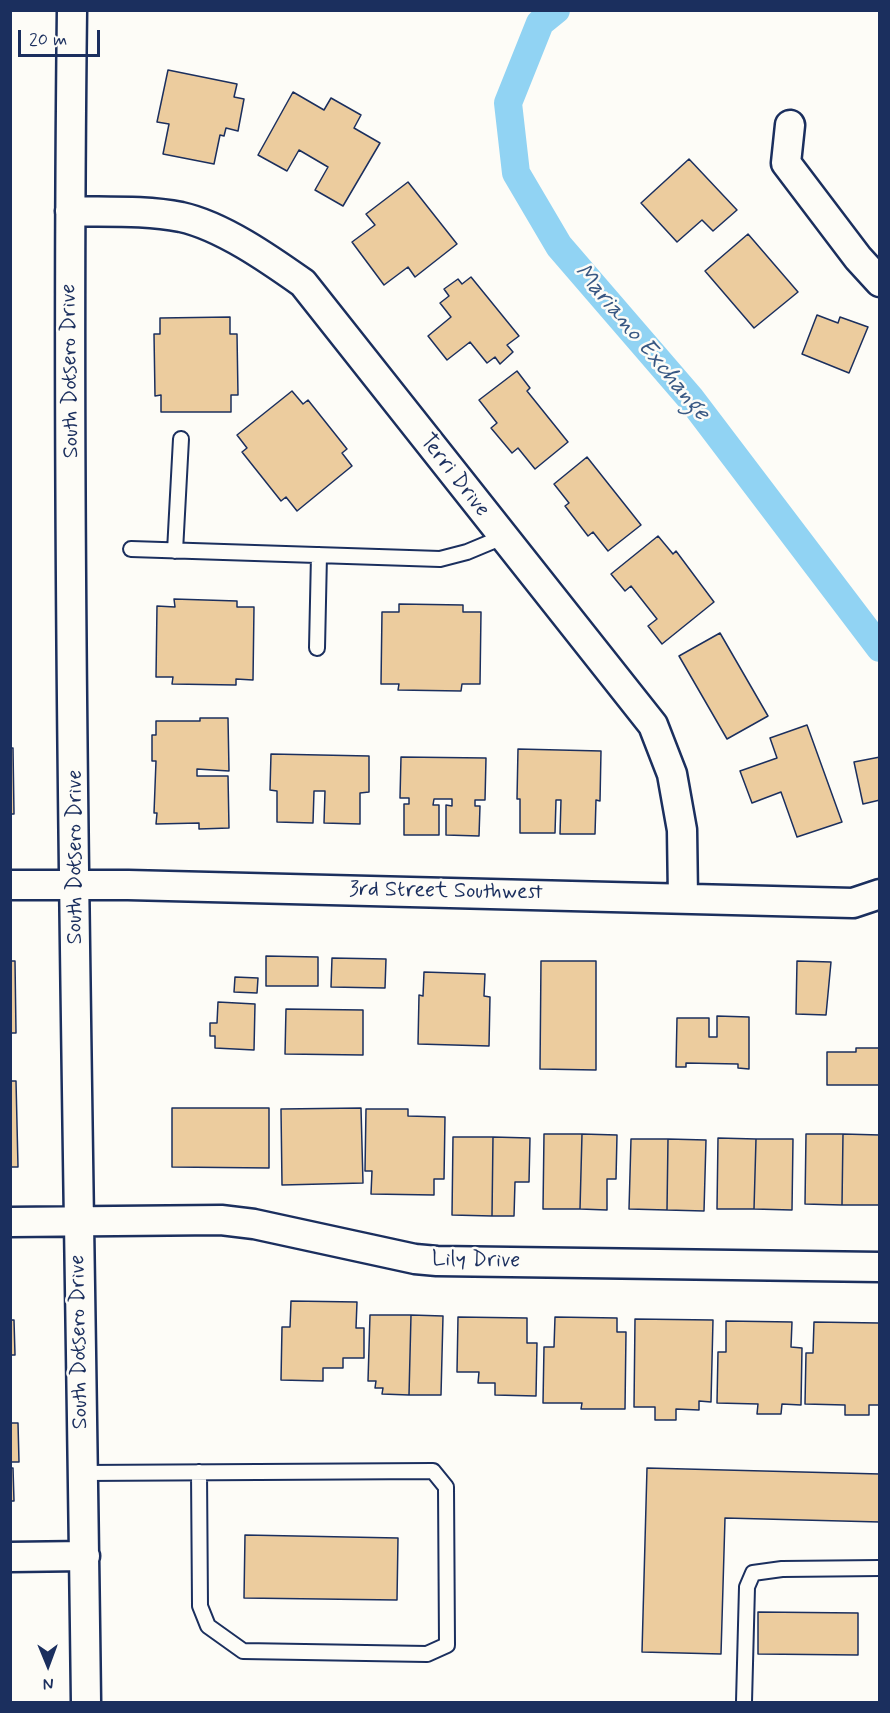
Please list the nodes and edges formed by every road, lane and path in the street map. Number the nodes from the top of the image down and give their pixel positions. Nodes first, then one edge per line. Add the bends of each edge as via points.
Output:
1 (72, 10) edge
2 (790, 125) dead end
3 (70, 211) junction
4 (879, 282) edge
5 (181, 439) dead end
6 (503, 537) junction
7 (131, 549) dead end
8 (175, 551) junction
9 (319, 555) junction
10 (317, 648) dead end
11 (76, 884) junction
12 (10, 885) edge
13 (879, 894) edge
14 (683, 897) junction
15 (77, 1221) junction
16 (10, 1222) edge
17 (879, 1267) edge
18 (199, 1472) junction
19 (83, 1473) junction
20 (85, 1556) junction
21 (10, 1557) edge
22 (879, 1568) edge
23 (86, 1702) edge
24 (744, 1702) edge

1 - 3 street, South Dotsero Drive
2 - 4 street via 786,163
3 - 6 street, Terri Drive via 181,217 208,226 258,253 303,283
3 - 11 street, South Dotsero Drive
5 - 8 lane
6 - 9 lane via 440,559
6 - 14 street, Terri Drive via 653,725 672,774 682,830
7 - 8 lane
8 - 9 lane
9 - 10 lane
11 - 12 street, 3rd Street Southwest
11 - 14 street, 3rd Street Southwest
11 - 15 street, South Dotsero Drive
13 - 14 street, 3rd Street Southwest via 853,903
15 - 16 street, Lily Drive
15 - 17 street, Lily Drive via 220,1220 437,1261
15 - 19 street, South Dotsero Drive
18 - 18 lane via 433,1471 446,1487 447,1645 427,1654 243,1651 208,1626 200,1606
18 - 19 lane
19 - 20 street, South Dotsero Drive
20 - 21 street
20 - 23 street, South Dotsero Drive
22 - 24 lane via 753,1573 747,1587

